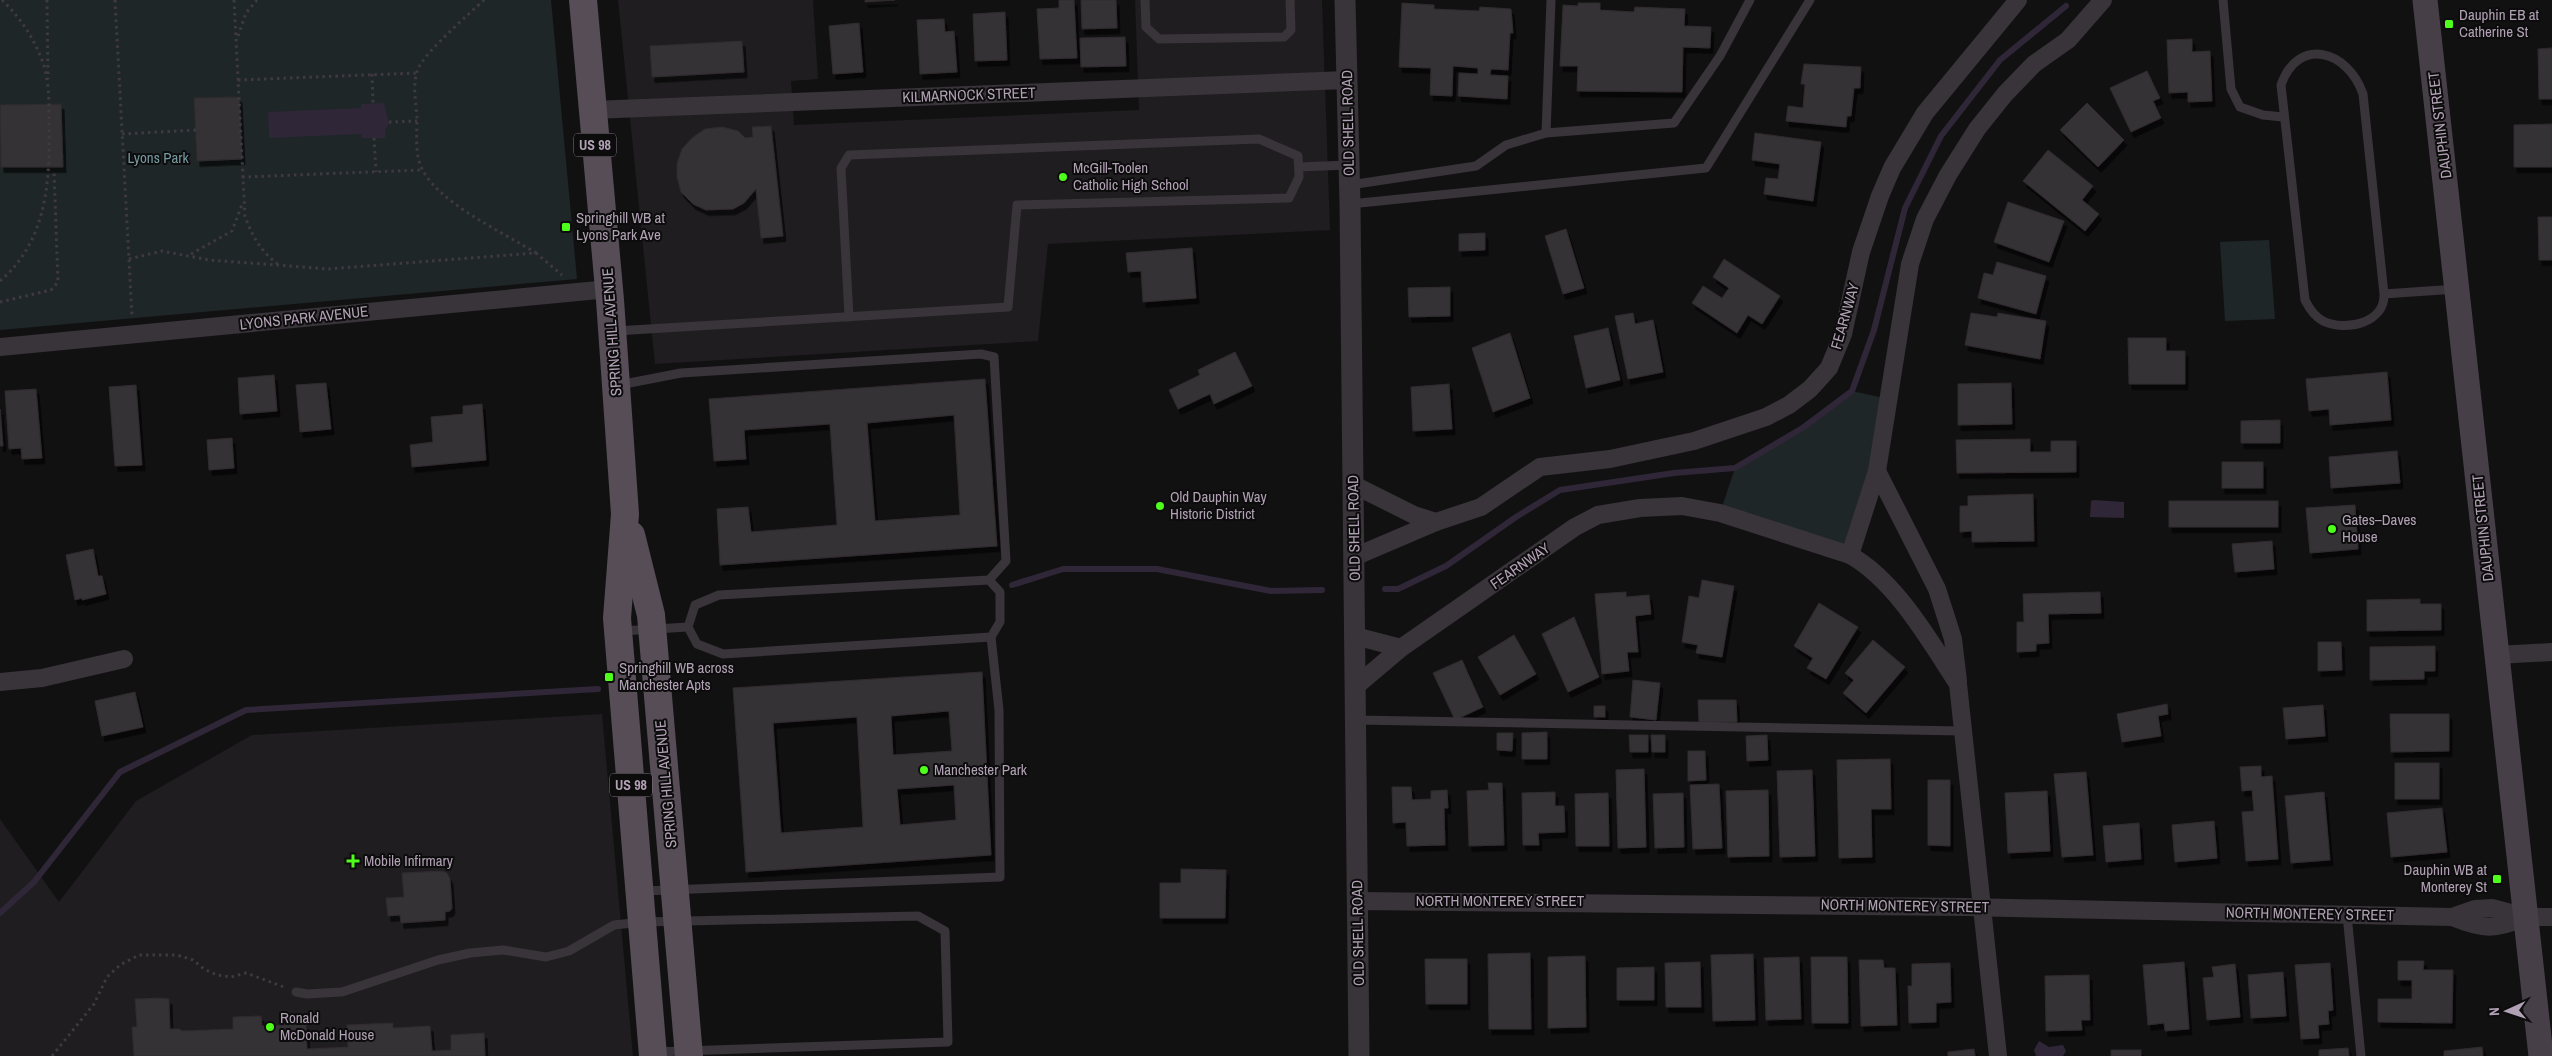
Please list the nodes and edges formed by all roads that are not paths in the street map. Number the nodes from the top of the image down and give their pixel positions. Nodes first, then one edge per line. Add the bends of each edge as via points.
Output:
1 (583, 0) edge
2 (1145, 0) edge
3 (1290, 0) edge
4 (1345, 0) edge
5 (1551, 0) edge
6 (1750, 0) edge
7 (1810, 0) edge
8 (2018, 0) edge
9 (2103, 0) edge
10 (2223, 0) edge
11 (2425, 0) edge
12 (1347, 80) junction
13 (592, 110) junction
14 (2283, 117) junction
15 (1546, 133) junction
16 (1299, 167) junction
17 (1350, 185) junction
18 (2458, 288) junction
19 (609, 289) junction
20 (2384, 294) junction
21 (849, 317) junction
22 (612, 332) junction
23 (0, 347) edge
24 (616, 385) junction
25 (1877, 471) junction
26 (1354, 485) junction
27 (625, 514) junction
28 (1436, 522) junction
29 (1850, 555) junction
30 (1354, 557) junction
31 (989, 580) junction
32 (688, 627) junction
33 (653, 629) junction
34 (618, 631) junction
35 (1356, 636) junction
36 (991, 637) junction
37 (1401, 648) junction
38 (2552, 652) edge
39 (2496, 655) junction
40 (124, 659) dead end
41 (0, 682) edge
42 (1958, 684) junction
43 (1356, 686) junction
44 (1356, 720) junction
45 (1962, 731) junction
46 (674, 889) junction
47 (639, 891) junction
48 (1358, 901) junction
49 (1982, 907) junction
50 (2347, 915) junction
51 (2526, 917) junction
52 (2552, 917) edge
53 (677, 920) junction
54 (642, 922) junction
55 (296, 992) road end
56 (649, 1051) edge
57 (688, 1053) edge
58 (1360, 1056) edge
59 (1998, 1056) edge
60 (2361, 1056) edge
61 (2541, 1056) edge

1 - 13 main road, SPRING HILL AVENUE / US 98
2 - 3 lane via 1146,27 1159,39 1284,37 1291,30
4 - 12 street, OLD SHELL ROAD
5 - 15 lane
6 - 15 lane via 1720,56 1674,124
7 - 17 lane via 1706,168
8 - 28 street, FEARNWAY via 1925,113 1892,168 1862,252 1843,334 1829,368 1810,389 1766,417 1694,441 1610,459 1540,467 1481,507
9 - 25 street via 2068,40 2034,64 2005,94 1977,129 1925,219 1910,264
10 - 14 lane via 2231,89 2240,107 2262,115
11 - 18 main road, DAUPHIN STREET
12 - 13 street, KILMARNOCK STREET
12 - 17 street, OLD SHELL ROAD
13 - 19 main road, SPRING HILL AVENUE / US 98
14 - 20 lane via 2305,300 2309,308 2324,321 2335,324 2370,321 2380,311
14 - 20 lane via 2281,84 2288,69 2301,57 2326,55 2340,59 2359,81
15 - 17 lane via 1506,145 1476,166
16 - 17 lane
16 - 21 lane via 1299,177 1289,198 1017,205 1008,307
16 - 21 lane via 1298,156 1259,139 849,154 841,168
17 - 26 street, OLD SHELL ROAD
18 - 20 lane
18 - 39 main road, DAUPHIN STREET
19 - 22 main road, SPRING HILL AVENUE / US 98
19 - 23 street, LYONS PARK AVENUE
21 - 22 lane
22 - 24 main road, SPRING HILL AVENUE / US 98
24 - 27 main road, SPRING HILL AVENUE / US 98
24 - 31 lane via 680,373 981,354 994,357 1006,562
25 - 29 street
25 - 42 street, FEARNWAY via 1937,589 1953,639
26 - 28 street via 1414,516
26 - 30 street, OLD SHELL ROAD
27 - 33 main road, SPRING HILL AVENUE / US 98
27 - 34 main road, SPRING HILL AVENUE / US 98
28 - 30 street, FEARNWAY
29 - 37 street, FEARNWAY via 1720,513 1682,506 1598,515 1574,527
29 - 42 street, FEARNWAY via 1886,583
30 - 35 street, OLD SHELL ROAD
31 - 32 lane via 719,595 695,605
31 - 36 lane via 1000,592 1000,622
32 - 33 lane
32 - 36 lane via 697,644 723,654
33 - 34 lane
33 - 46 main road, SPRING HILL AVENUE / US 98
34 - 47 main road, SPRING HILL AVENUE / US 98
35 - 37 street
35 - 43 street, OLD SHELL ROAD
36 - 46 lane via 999,710 1000,877
37 - 43 street, FEARNWAY
38 - 39 street
39 - 51 main road, DAUPHIN STREET
40 - 41 street via 42,678
42 - 45 street, FEARNWAY
43 - 44 street, OLD SHELL ROAD
44 - 45 lane
44 - 48 street, OLD SHELL ROAD
45 - 49 street, FEARNWAY
46 - 47 lane
46 - 53 main road, SPRING HILL AVENUE / US 98
47 - 54 main road, SPRING HILL AVENUE / US 98
48 - 49 street, NORTH MONTEREY STREET
48 - 58 street, OLD SHELL ROAD
49 - 50 street, NORTH MONTEREY STREET
49 - 59 street, FEARNWAY
50 - 51 street, NORTH MONTEREY STREET via 2452,917 2475,909 2492,908
50 - 60 lane
51 - 52 street, NORTH MONTEREY STREET
51 - 61 main road, DAUPHIN STREET
53 - 54 lane
53 - 57 main road, SPRING HILL AVENUE / US 98
53 - 57 lane via 918,916 945,931 948,1042
54 - 55 lane via 614,925 569,951 546,957 503,950 470,953 438,960 342,992
54 - 56 main road, SPRING HILL AVENUE / US 98
56 - 57 lane

